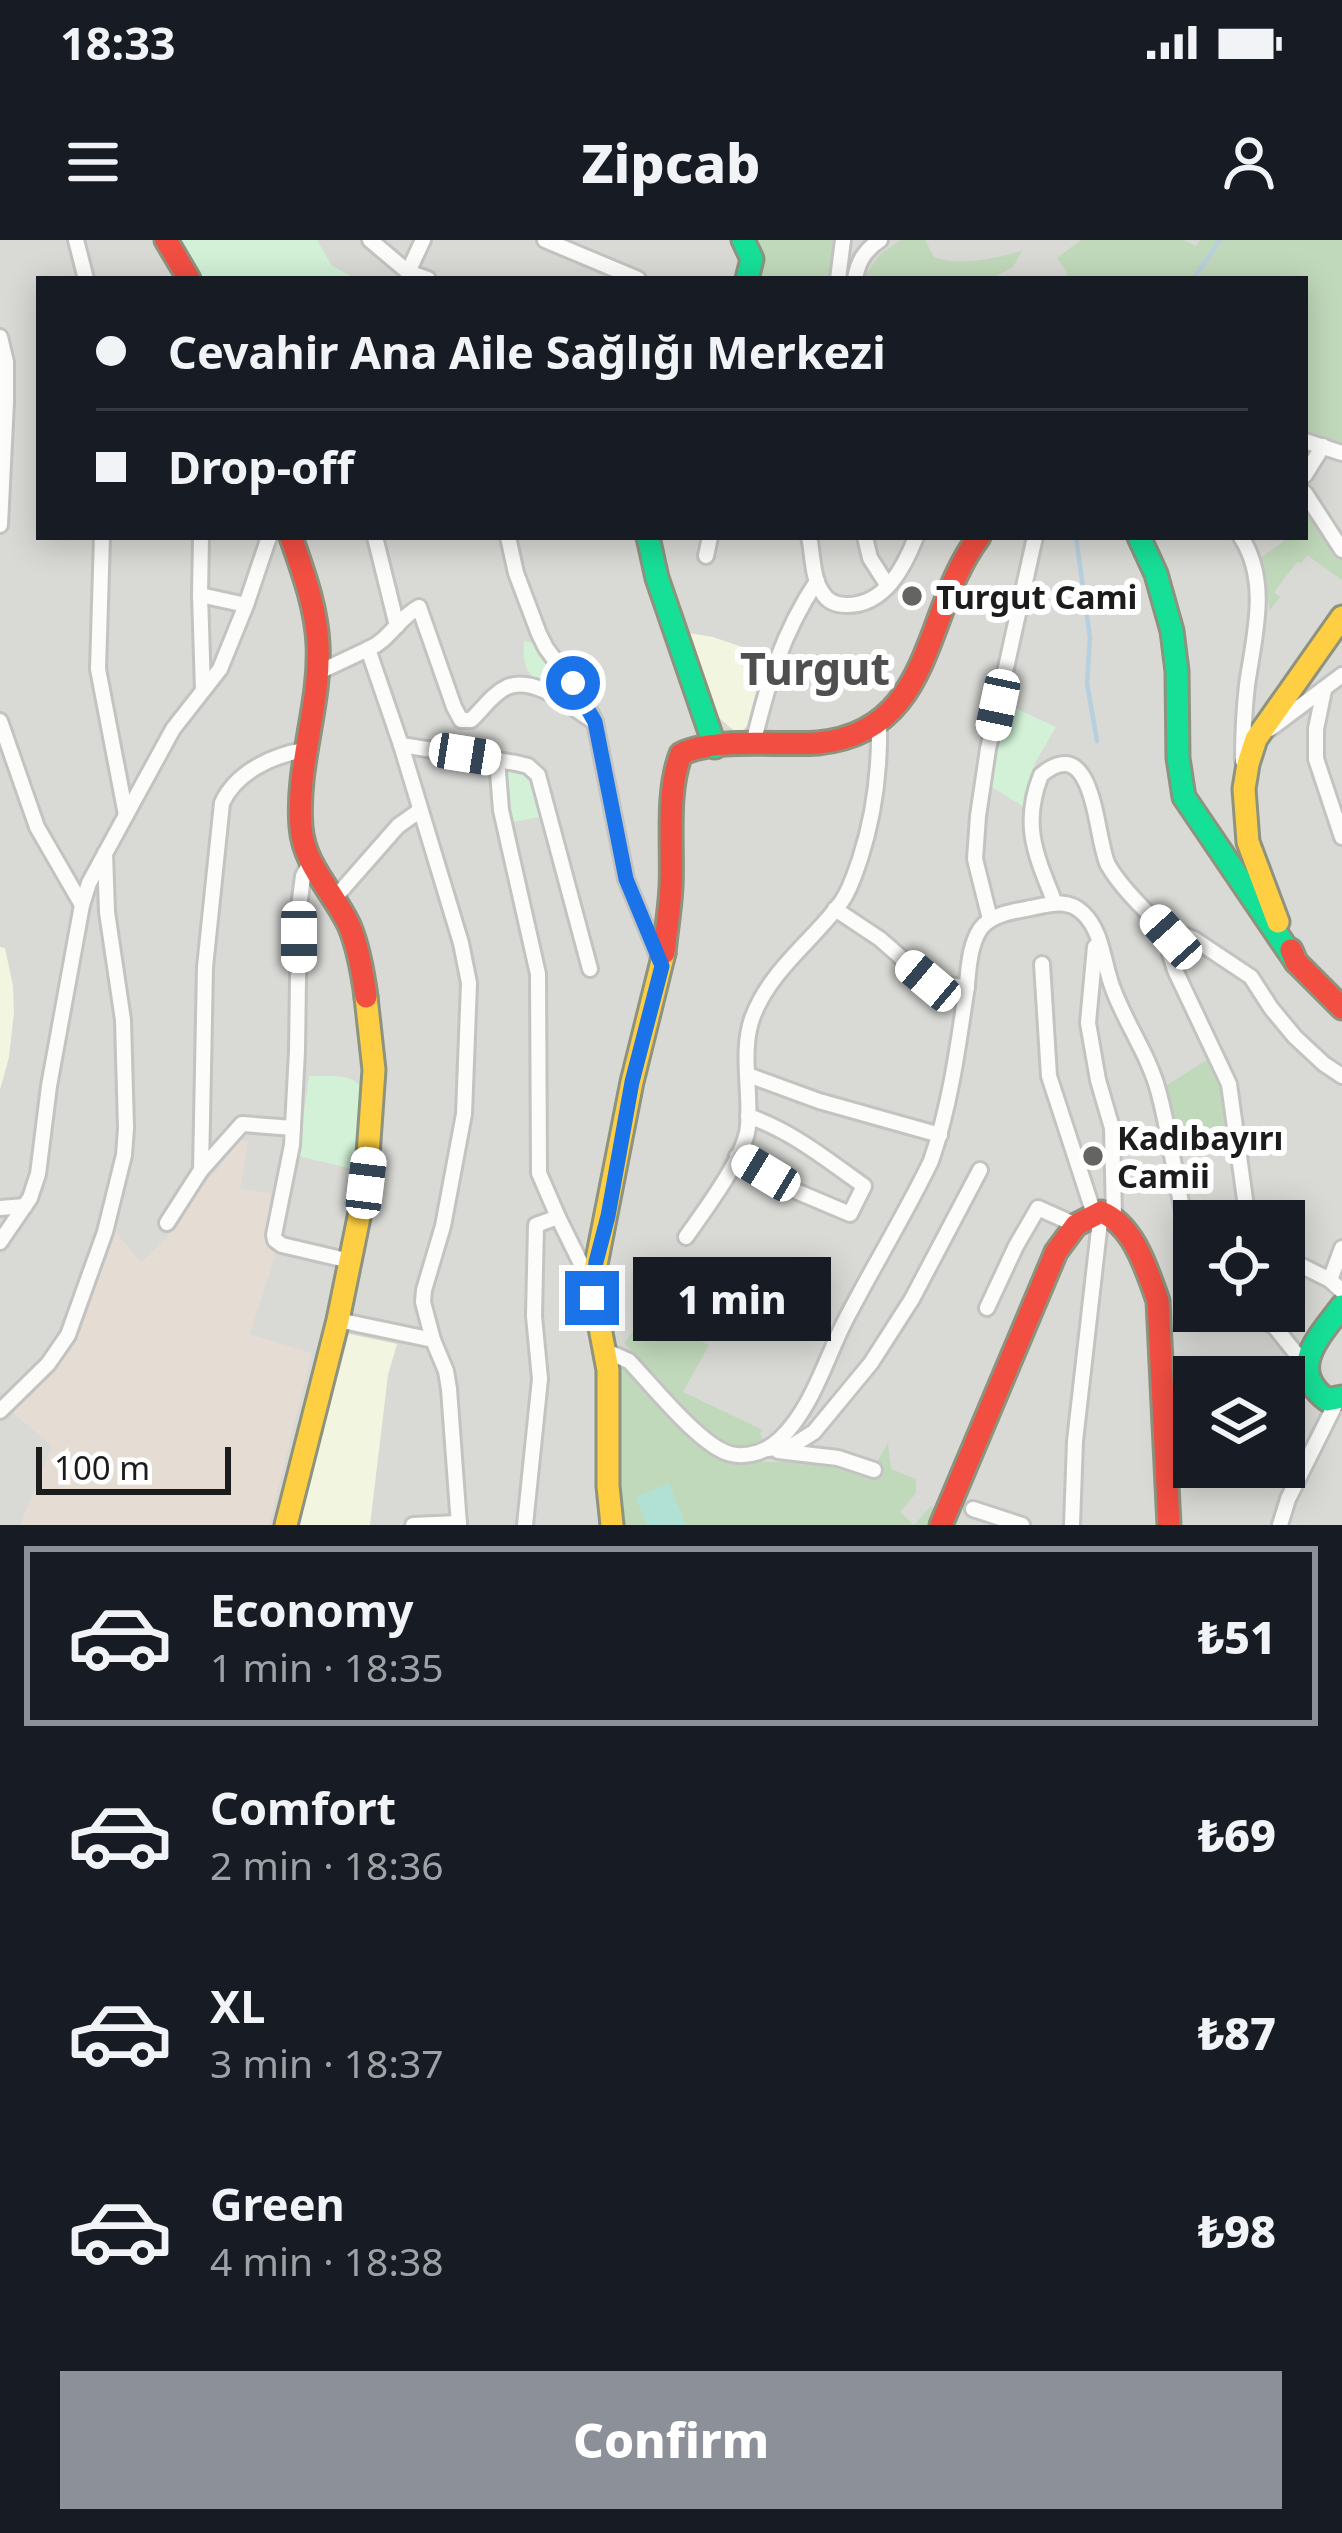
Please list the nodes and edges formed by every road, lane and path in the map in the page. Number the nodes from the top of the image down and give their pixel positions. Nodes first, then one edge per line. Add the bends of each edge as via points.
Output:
1 (76, 240) edge
2 (166, 240) edge
3 (370, 240) edge
4 (423, 240) edge
5 (545, 240) edge
6 (744, 240) edge
7 (843, 240) edge
8 (880, 240) edge
9 (408, 272) junction
10 (85, 276) edge
11 (187, 276) edge
12 (419, 276) edge
13 (631, 276) edge
14 (748, 276) edge
15 (838, 276) edge
16 (856, 276) edge
17 (0, 338) edge
18 (1308, 442) edge
19 (1323, 446) junction
20 (1342, 453) edge
21 (1308, 471) edge
22 (1308, 499) edge
23 (0, 525) edge
24 (102, 540) edge
25 (201, 540) edge
26 (268, 540) edge
27 (297, 540) edge
28 (377, 540) edge
29 (509, 540) edge
30 (649, 540) edge
31 (709, 540) edge
32 (810, 540) edge
33 (866, 540) edge
34 (915, 540) edge
35 (977, 540) edge
36 (1034, 540) edge
37 (1140, 540) edge
38 (1242, 540) edge
39 (1342, 550) edge
40 (706, 556) dead end
41 (817, 581) junction
42 (888, 586) junction
43 (200, 595) junction
44 (246, 605) junction
45 (1342, 617) edge
46 (397, 626) junction
47 (368, 649) junction
48 (316, 673) junction
49 (1342, 675) edge
50 (203, 690) junction
51 (1324, 690) junction
52 (0, 721) edge
53 (595, 722) junction
54 (879, 723) junction
55 (1256, 739) junction
56 (753, 743) junction
57 (400, 745) junction
58 (715, 747) junction
59 (305, 750) junction
60 (497, 759) junction
61 (1244, 790) junction
62 (419, 811) junction
63 (126, 815) junction
64 (1342, 836) edge
65 (105, 853) junction
66 (310, 863) junction
67 (333, 900) junction
68 (1055, 903) junction
69 (82, 905) junction
70 (835, 909) junction
71 (990, 919) junction
72 (1093, 930) junction
73 (1171, 937) junction
74 (1296, 962) junction
75 (1042, 964) dead end
76 (662, 966) junction
77 (590, 969) dead end
78 (967, 988) junction
79 (1342, 1008) edge
80 (748, 1075) junction
81 (1342, 1076) edge
82 (748, 1115) junction
83 (293, 1128) junction
84 (940, 1136) junction
85 (737, 1156) junction
86 (201, 1170) junction
87 (980, 1170) dead end
88 (1181, 1200) edge
89 (1245, 1200) edge
90 (25, 1206) junction
91 (0, 1208) edge
92 (558, 1217) junction
93 (1097, 1217) junction
94 (166, 1223) dead end
95 (686, 1237) dead end
96 (0, 1242) edge
97 (1342, 1248) edge
98 (350, 1261) junction
99 (1305, 1268) edge
100 (592, 1285) junction
101 (1336, 1285) edge
102 (1342, 1306) edge
103 (987, 1308) dead end
104 (338, 1319) junction
105 (1279, 1332) edge
106 (434, 1340) junction
107 (605, 1355) junction
108 (1306, 1366) junction
109 (1340, 1398) edge
110 (0, 1411) edge
111 (767, 1450) junction
112 (874, 1469) dead end
113 (973, 1509) dead end
114 (459, 1524) edge
115 (286, 1525) edge
116 (413, 1525) edge
117 (525, 1525) edge
118 (612, 1525) edge
119 (941, 1525) edge
120 (1022, 1525) edge
121 (1072, 1525) edge
122 (1169, 1525) edge
123 (1280, 1525) edge

1 - 10 street
2 - 11 main road
3 - 9 street
4 - 9 street
5 - 13 street
6 - 14 main road via 753,259
7 - 15 street
8 - 16 street
9 - 12 street
17 - 23 street via 6,376
18 - 19 street
19 - 20 street
19 - 21 street
22 - 39 street
24 - 63 street via 98,669
25 - 43 street
26 - 44 street
27 - 48 main road via 316,616
28 - 46 street
29 - 53 street via 546,648
30 - 58 main road
31 - 40 street
32 - 41 street
33 - 42 street
34 - 42 street
35 - 54 main road via 913,682
36 - 71 street via 978,816 975,859
37 - 74 main road via 1174,639 1184,796
38 - 61 street via 1258,601
41 - 42 street via 832,603 849,605
41 - 56 street via 770,673
43 - 44 street
43 - 50 street
44 - 50 street
45 - 55 main road
46 - 47 street
46 - 53 street via 419,608 461,720 506,688 525,685
47 - 48 street
47 - 57 street
48 - 59 main road
49 - 51 street
50 - 63 street
51 - 55 street
51 - 64 street via 1316,759
52 - 69 street via 37,827
53 - 76 street via 626,879
54 - 56 main road via 808,746
54 - 70 street via 872,822
55 - 61 main road
56 - 58 main road
57 - 60 street
57 - 62 street
58 - 76 main road via 691,749 676,764
59 - 66 main road via 302,830
59 - 86 street via 256,767 222,803 205,967
60 - 77 street via 538,776
60 - 92 street via 538,974 539,1173
61 - 74 main road via 1250,853
62 - 67 street
62 - 106 street via 464,954 470,1010 464,1114 424,1290
63 - 65 street
65 - 69 street
65 - 110 street via 123,1020 124,1155 68,1335
66 - 67 main road
66 - 83 street via 299,907
67 - 98 main road via 359,962 374,1070 368,1167
68 - 71 street
68 - 72 street via 1081,911
68 - 73 street via 1030,822 1042,775 1068,765 1088,788 1110,867
69 - 90 street via 38,1174
70 - 78 street via 928,981
70 - 80 street via 754,1012
71 - 78 street via 974,944
72 - 88 street via 1159,1091
72 - 93 street via 1088,1024 1112,1128
73 - 81 street via 1194,939 1251,977 1295,1037
73 - 89 street via 1174,970 1232,1093
74 - 79 main road
75 - 93 street via 1049,1076
76 - 100 main road
78 - 84 street
80 - 82 street
80 - 84 street
82 - 85 street
82 - 85 street via 796,1136 864,1186 850,1214
83 - 86 street via 242,1124
83 - 98 street via 275,1240
84 - 111 street via 804,1406
85 - 95 street
86 - 94 street
87 - 111 street via 912,1299 858,1380 804,1440
90 - 91 street
90 - 96 street
92 - 100 street
92 - 117 street via 536,1225 540,1379
93 - 103 street via 1038,1208
93 - 119 main road via 1056,1252
93 - 121 street
93 - 122 main road via 1132,1239 1160,1313
97 - 101 street
98 - 104 main road
99 - 101 street
100 - 107 main road
102 - 108 main road
104 - 106 street
104 - 115 main road
105 - 108 street
106 - 114 street via 449,1389
107 - 111 street via 628,1361 716,1448 737,1455
107 - 118 main road
108 - 109 main road via 1316,1394
109 - 123 street
111 - 112 street
113 - 120 street
114 - 116 street

